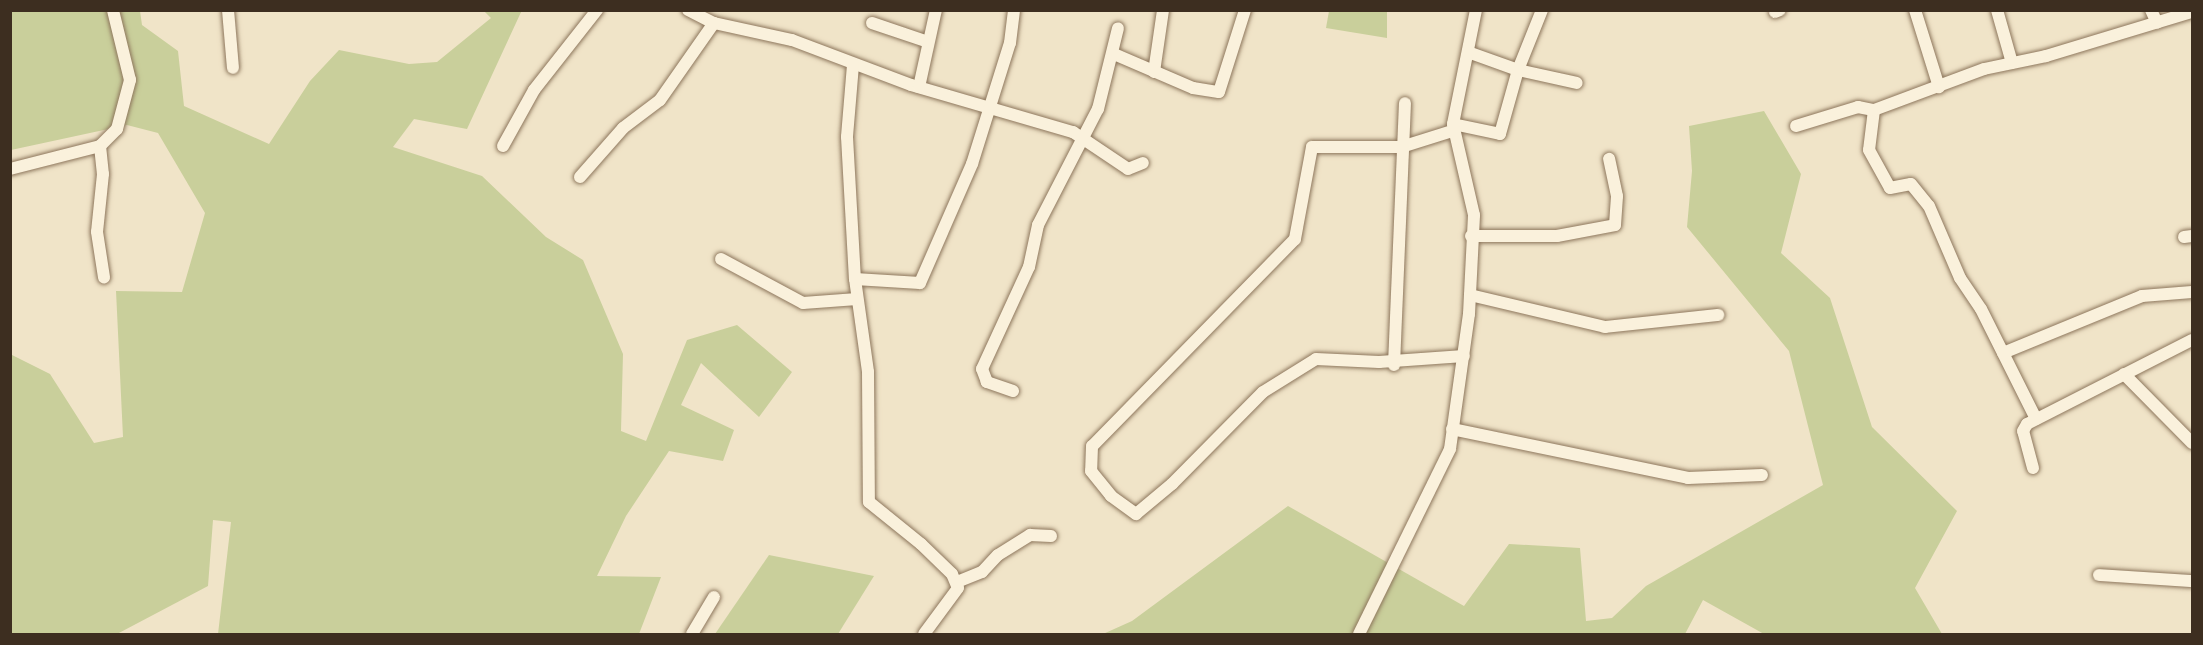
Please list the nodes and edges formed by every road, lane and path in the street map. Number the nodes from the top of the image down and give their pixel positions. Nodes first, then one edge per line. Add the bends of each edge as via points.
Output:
1 (113, 10) edge
2 (228, 10) edge
3 (597, 10) edge
4 (688, 10) edge
5 (936, 10) edge
6 (1014, 10) edge
7 (1163, 10) edge
8 (1245, 10) edge
9 (1476, 10) edge
10 (1542, 10) edge
11 (1915, 10) edge
12 (1997, 10) edge
13 (2151, 10) edge
14 (2193, 12) edge
15 (714, 23) junction
16 (872, 23) dead end
17 (2157, 23) junction
18 (1118, 28) dead end
19 (928, 42) junction
20 (1468, 52) junction
21 (1114, 54) junction
22 (2012, 63) junction
23 (853, 65) junction
24 (233, 68) dead end
25 (1518, 70) junction
26 (1154, 72) junction
27 (1577, 83) dead end
28 (1939, 86) junction
29 (919, 87) junction
30 (1405, 103) dead end
31 (991, 106) junction
32 (1874, 110) junction
33 (1796, 126) dead end
34 (1451, 128) junction
35 (1085, 137) junction
36 (100, 146) junction
37 (503, 146) dead end
38 (1401, 147) junction
39 (1609, 159) dead end
40 (1143, 163) dead end
41 (10, 169) edge
42 (580, 177) dead end
43 (1472, 236) junction
44 (721, 259) dead end
45 (104, 277) dead end
46 (855, 279) junction
47 (2193, 291) edge
48 (1470, 295) junction
49 (857, 299) junction
50 (1719, 315) dead end
51 (2193, 340) edge
52 (2003, 353) junction
53 (1464, 356) junction
54 (1394, 363) junction
55 (2124, 374) junction
56 (1013, 391) dead end
57 (2036, 419) junction
58 (1452, 429) junction
59 (2193, 442) edge
60 (2033, 468) dead end
61 (1762, 475) dead end
62 (1051, 536) dead end
63 (2099, 575) dead end
64 (2193, 581) edge
65 (957, 582) junction
66 (714, 597) dead end
67 (692, 634) edge
68 (924, 634) edge
69 (1359, 634) edge

1 - 36 street via 129,68 129,97 117,129
2 - 24 street
3 - 37 street via 534,90
4 - 15 street
5 - 19 street
6 - 31 street via 1013,32
7 - 26 street
8 - 26 street via 1219,92
9 - 20 street
10 - 25 street
11 - 28 street
12 - 22 street
13 - 17 street
14 - 17 street
15 - 23 street via 792,40
15 - 42 street via 660,100 623,128
16 - 19 street
17 - 22 street
18 - 21 street
19 - 29 street
20 - 25 street
20 - 34 street
21 - 26 street
21 - 35 street
22 - 28 street
23 - 29 street
23 - 46 street via 847,137
25 - 27 street
25 - 34 street via 1500,134
28 - 32 street
29 - 31 street
30 - 38 street
31 - 35 street
31 - 46 street via 920,283
32 - 33 street via 1858,107
32 - 52 street via 1869,150 1890,188 1911,184 1929,206 1960,278
34 - 38 street
34 - 43 street via 1474,215
35 - 40 street via 1124,167 1132,170
35 - 56 street via 1038,225 1029,267 982,369 987,382
36 - 41 street
36 - 45 street via 103,174 97,232
38 - 54 street
38 - 54 street via 1312,147 1295,239 1092,446 1092,471 1111,496 1136,514 1172,484 1263,392 1316,359
39 - 43 street via 1617,196 1615,225 1557,236
43 - 48 street
44 - 49 street via 803,303
46 - 49 street
47 - 52 street via 2142,296
48 - 50 street via 1605,327
48 - 53 street
49 - 65 street via 868,372 871,506 921,544
51 - 55 street
52 - 57 street
53 - 54 street
53 - 58 street
55 - 57 street
55 - 59 street
57 - 60 street via 2023,431
58 - 61 street via 1688,478
58 - 69 street via 1450,449
62 - 65 street via 1030,535 998,555 982,572
63 - 64 street
65 - 68 street via 953,602
66 - 67 street

